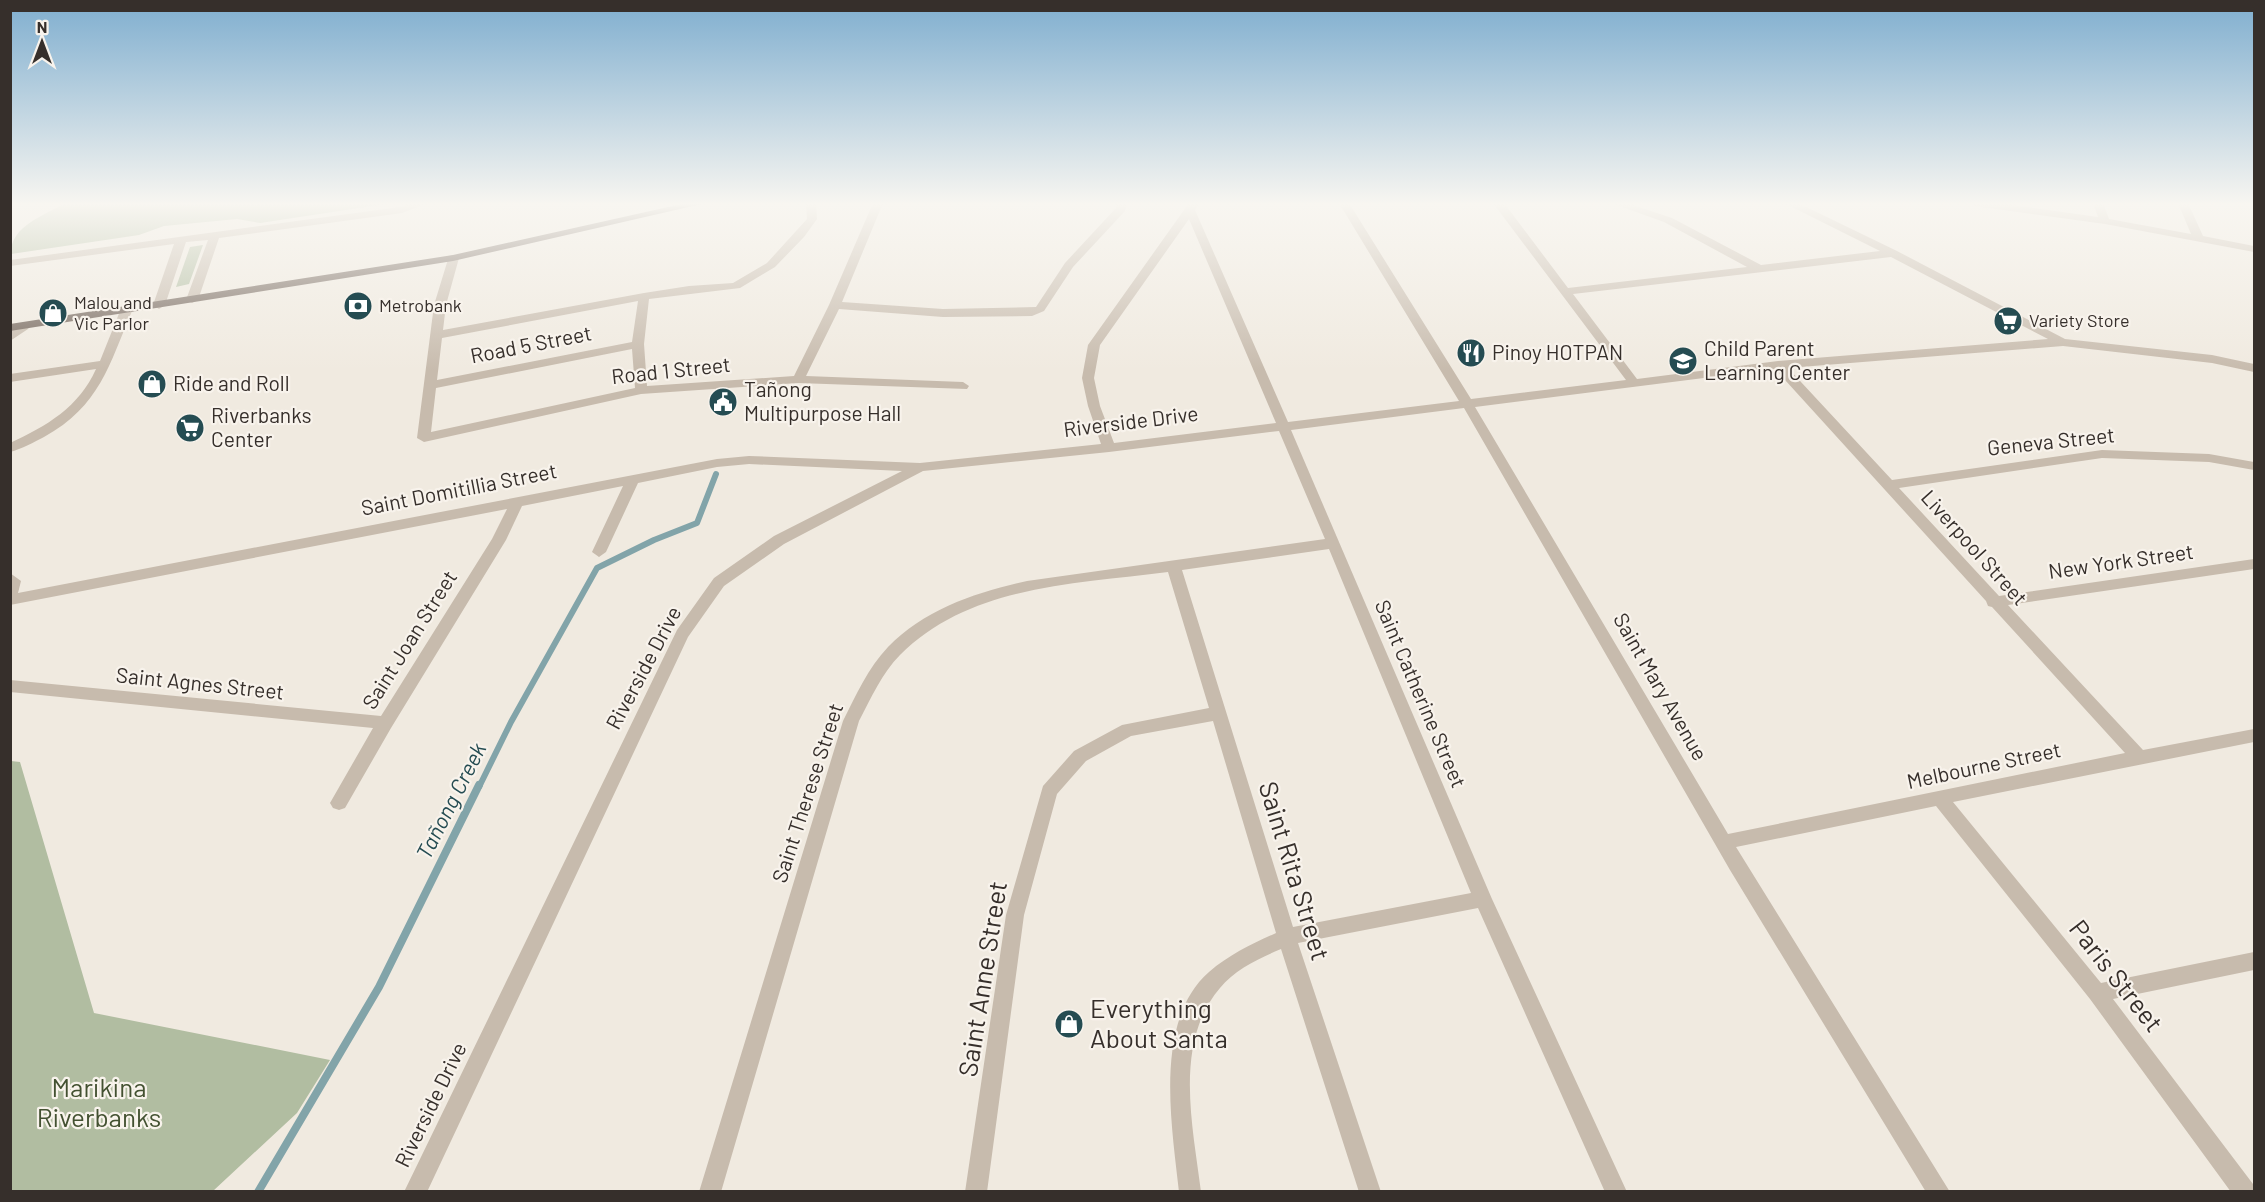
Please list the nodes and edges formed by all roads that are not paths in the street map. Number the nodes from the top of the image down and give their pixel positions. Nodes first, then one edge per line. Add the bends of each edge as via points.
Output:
1 (37, 259) edge
2 (175, 259) edge
3 (206, 259) edge
4 (446, 259) edge
5 (453, 259) edge
6 (777, 259) edge
7 (854, 259) edge
8 (1074, 259) edge
9 (1155, 259) edge
10 (1213, 259) edge
11 (1378, 259) edge
12 (1540, 259) edge
13 (1741, 259) edge
14 (1838, 259) edge
15 (1905, 259) edge
16 (10, 263) edge
17 (1758, 268) junction
18 (1564, 292) junction
19 (644, 296) junction
20 (192, 300) junction
21 (159, 305) junction
22 (835, 305) junction
23 (126, 311) junction
24 (24, 326) junction
25 (10, 328) edge
26 (437, 335) junction
27 (10, 338) edge
28 (2063, 342) junction
29 (638, 344) junction
30 (105, 364) junction
31 (1778, 365) junction
32 (2254, 368) edge
33 (10, 378) edge
34 (798, 379) junction
35 (1635, 384) junction
36 (432, 385) junction
37 (963, 386) dead end
38 (641, 390) junction
39 (1467, 403) junction
40 (1282, 426) junction
41 (10, 448) edge
42 (1109, 448) junction
43 (2254, 466) edge
44 (920, 467) junction
45 (633, 478) junction
46 (1889, 485) junction
47 (516, 501) junction
48 (1334, 543) junction
49 (599, 552) dead end
50 (2254, 564) edge
51 (1173, 565) junction
52 (10, 578) edge
53 (10, 598) edge
54 (1994, 602) junction
55 (10, 686) edge
56 (1219, 713) junction
57 (385, 723) junction
58 (2254, 736) edge
59 (2139, 757) junction
60 (1939, 797) junction
61 (339, 803) dead end
62 (1723, 842) junction
63 (1483, 899) junction
64 (1287, 937) junction
65 (2254, 961) edge
66 (2097, 993) junction
67 (415, 1191) edge
68 (710, 1191) edge
69 (976, 1191) edge
70 (1190, 1191) edge
71 (1370, 1191) edge
72 (1616, 1191) edge
73 (1939, 1191) edge
74 (2245, 1191) edge

1 - 16 street
2 - 21 street
3 - 20 street
4 - 20 main road
5 - 26 street via 440,305
6 - 19 street via 736,286
7 - 22 street
8 - 22 street via 1040,309 1032,312 943,313
9 - 42 street via 1094,345 1088,378
10 - 40 street, Saint Catherine Street
11 - 39 street, Saint Mary Avenue
12 - 18 street
13 - 17 street
14 - 17 street
15 - 28 street
17 - 18 street
18 - 35 street
19 - 26 street
19 - 29 street
20 - 21 main road
21 - 23 main road
22 - 34 street
23 - 24 main road
23 - 30 street
24 - 25 main road
24 - 27 street
26 - 36 street
28 - 31 street, Riverside Drive
28 - 32 street, Riverside Drive via 2212,359
29 - 36 street, Road 5 Street
29 - 38 street
30 - 33 street
30 - 41 street via 95,385 67,417
31 - 35 street, Riverside Drive
31 - 46 street, Liverpool Street
34 - 37 street, Road 1 Street
34 - 38 street, Road 1 Street
35 - 39 street, Riverside Drive
36 - 38 street, Road 1 Street via 424,438
39 - 40 street, Riverside Drive
39 - 62 street, Saint Mary Avenue
40 - 42 street, Riverside Drive
40 - 48 street, Saint Catherine Street
42 - 44 street, Riverside Drive
43 - 46 street, Geneva Street via 2209,458 2102,454
44 - 45 street, Saint Domitillia Street via 749,460
44 - 67 street, Riverside Drive via 779,540 719,582 682,634
45 - 47 street, Saint Domitillia Street
45 - 49 street
46 - 54 street, Liverpool Street
47 - 53 street, Saint Domitillia Street
47 - 57 street, Saint Joan Street via 499,540
48 - 51 street, Saint Therese Street
48 - 63 street, Saint Catherine Street
50 - 54 street, New York Street
51 - 56 street, Saint Rita Street
51 - 68 street, Saint Therese Street via 984,596 920,628 893,652 851,721
52 - 53 street, Saint Domitillia Street via 14,581
54 - 59 street, Liverpool Street
55 - 57 street, Saint Agnes Street
56 - 64 street, Saint Rita Street
56 - 69 street, Saint Anne Street via 1128,730 1080,756 1049,791 1015,915
57 - 61 street, Saint Joan Street
58 - 59 street, Melbourne Street
59 - 60 street, Melbourne Street
60 - 62 street, Melbourne Street
60 - 66 street, Paris Street
62 - 73 street, Saint Mary Avenue
63 - 64 street
63 - 72 street, Saint Catherine Street
64 - 70 street via 1259,946 1227,966 1204,988 1187,1022 1178,1089
64 - 71 street, Saint Rita Street
65 - 66 street
66 - 74 street, Paris Street

